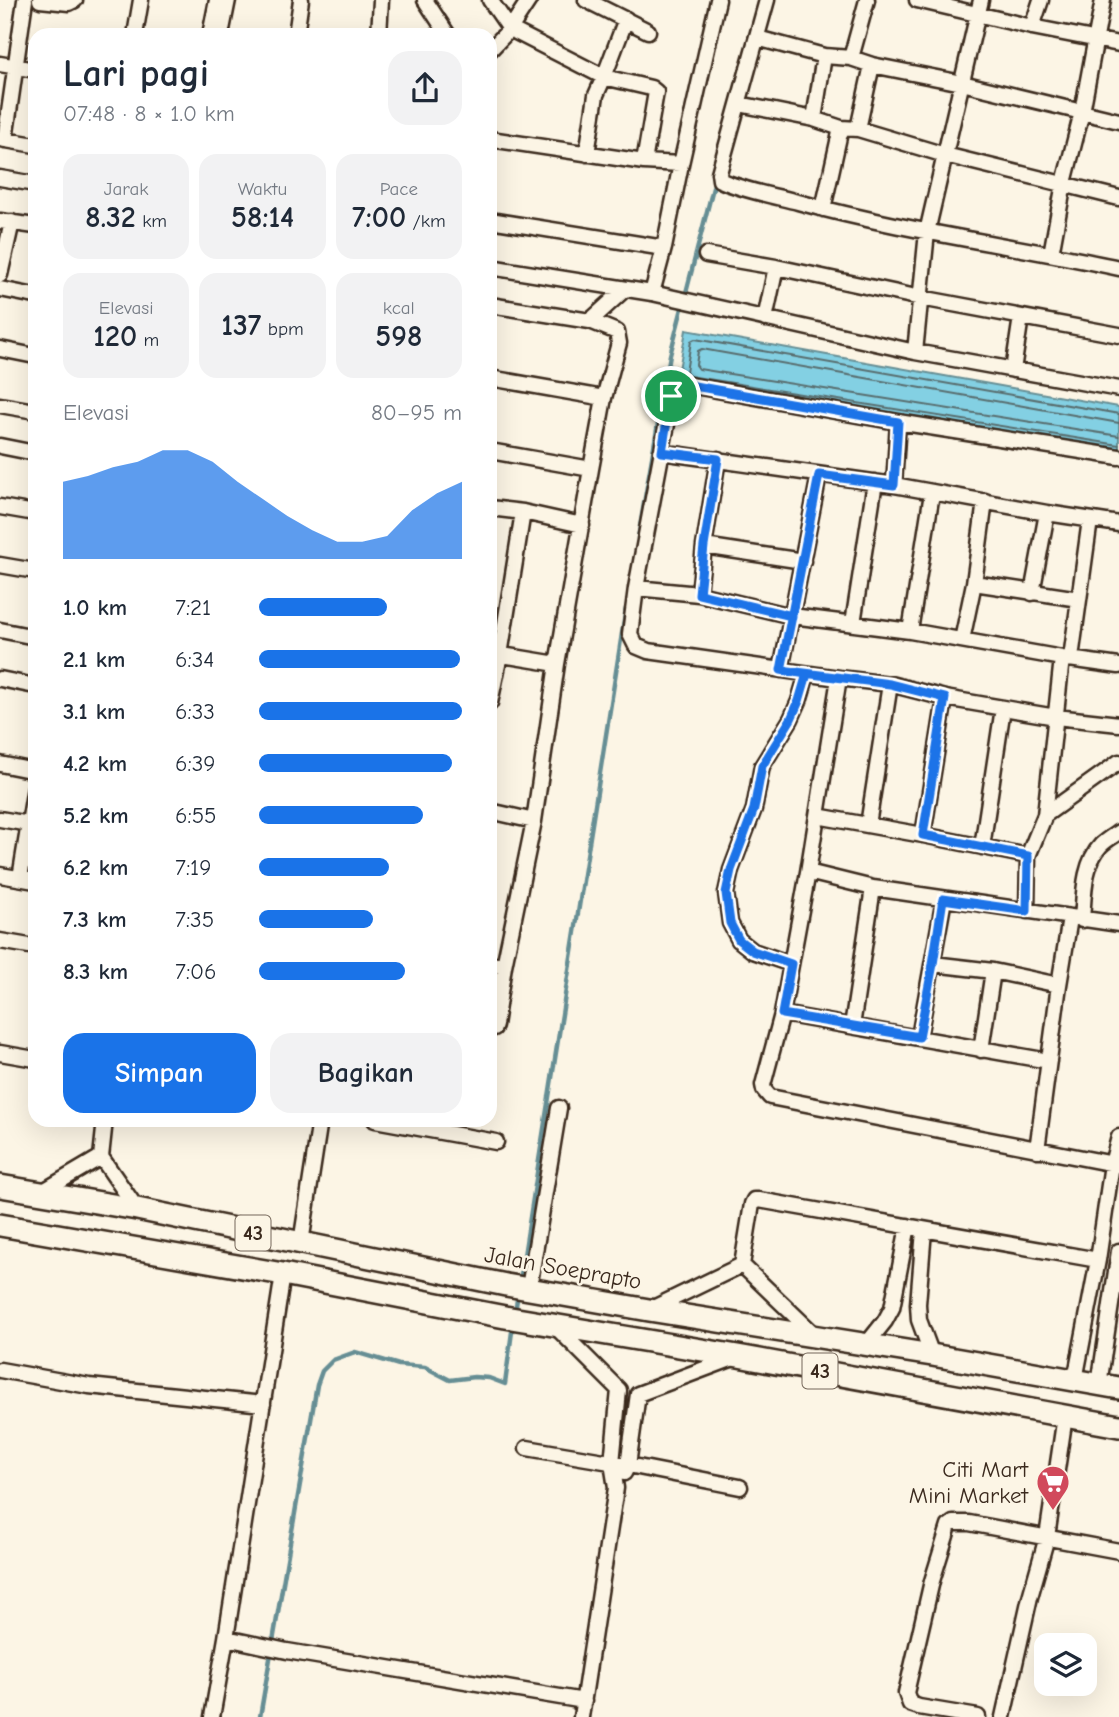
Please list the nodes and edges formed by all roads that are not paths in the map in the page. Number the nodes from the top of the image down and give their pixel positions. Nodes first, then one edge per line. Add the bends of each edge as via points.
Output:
1 (25, 0) edge
2 (40, 0) edge
3 (75, 0) edge
4 (141, 0) edge
5 (217, 0) edge
6 (228, 0) edge
7 (301, 0) edge
8 (381, 0) edge
9 (425, 0) edge
10 (491, 0) edge
11 (529, 0) edge
12 (586, 0) edge
13 (718, 0) edge
14 (767, 0) edge
15 (867, 0) edge
16 (917, 0) edge
17 (1041, 0) edge
18 (1103, 0) edge
19 (979, 7) edge
20 (626, 19) junction
21 (1032, 27) junction
22 (136, 28) edge
23 (211, 28) edge
24 (222, 28) edge
25 (299, 28) edge
26 (379, 28) edge
27 (443, 28) edge
28 (510, 29) junction
29 (648, 31) dead end
30 (757, 38) junction
31 (1096, 38) junction
32 (497, 43) edge
33 (1119, 44) edge
34 (824, 56) junction
35 (851, 58) junction
36 (0, 64) edge
37 (872, 65) junction
38 (16, 67) junction
39 (28, 69) edge
40 (604, 77) junction
41 (961, 83) junction
42 (739, 104) junction
43 (1082, 112) junction
44 (814, 119) junction
45 (1119, 121) edge
46 (841, 128) junction
47 (858, 129) junction
48 (2, 139) edge
49 (497, 140) edge
50 (28, 144) edge
51 (587, 154) junction
52 (945, 155) junction
53 (644, 162) junction
54 (681, 164) junction
55 (0, 178) edge
56 (28, 183) edge
57 (1065, 183) junction
58 (1119, 198) edge
59 (823, 209) junction
60 (497, 221) edge
61 (6, 222) edge
62 (28, 225) edge
63 (927, 232) junction
64 (664, 248) junction
65 (1051, 254) junction
66 (706, 255) dead end
67 (776, 267) junction
68 (497, 268) edge
69 (1119, 268) edge
70 (0, 275) edge
71 (0, 289) edge
72 (625, 289) junction
73 (652, 293) junction
74 (28, 295) edge
75 (921, 298) junction
76 (497, 306) edge
77 (1021, 317) junction
78 (765, 319) junction
79 (590, 321) junction
80 (1119, 335) edge
81 (0, 349) edge
82 (915, 352) junction
83 (28, 355) edge
84 (1013, 370) junction
85 (497, 379) edge
86 (1119, 389) edge
87 (604, 398) junction
88 (0, 405) edge
89 (28, 410) edge
90 (898, 422) junction
91 (0, 446) edge
92 (28, 452) edge
93 (497, 452) edge
94 (662, 452) junction
95 (1119, 457) edge
96 (718, 459) junction
97 (591, 470) junction
98 (819, 475) junction
99 (875, 482) junction
100 (894, 485) junction
101 (932, 493) junction
102 (985, 501) junction
103 (0, 507) edge
104 (497, 509) edge
105 (28, 512) edge
106 (523, 512) junction
107 (1047, 513) junction
108 (1090, 520) junction
109 (1119, 524) edge
110 (582, 525) junction
111 (704, 546) junction
112 (803, 561) junction
113 (0, 565) edge
114 (28, 570) edge
115 (974, 583) junction
116 (636, 588) junction
117 (1032, 593) junction
118 (699, 594) junction
119 (1079, 599) junction
120 (792, 616) junction
121 (853, 623) junction
122 (0, 630) edge
123 (910, 631) junction
124 (28, 636) edge
125 (962, 640) junction
126 (497, 644) edge
127 (497, 654) edge
128 (1067, 658) junction
129 (557, 664) junction
130 (1119, 666) edge
131 (781, 670) junction
132 (807, 674) junction
133 (839, 678) junction
134 (0, 679) edge
135 (890, 684) junction
136 (28, 685) edge
137 (945, 698) junction
138 (1003, 708) junction
139 (1056, 717) junction
140 (1119, 724) edge
141 (1119, 762) edge
142 (0, 764) edge
143 (28, 770) edge
144 (497, 813) edge
145 (1045, 815) junction
146 (817, 816) junction
147 (0, 819) edge
148 (534, 821) junction
149 (28, 824) edge
150 (868, 825) junction
151 (28, 830) edge
152 (1119, 832) edge
153 (923, 835) junction
154 (982, 847) junction
155 (1028, 856) junction
156 (808, 872) junction
157 (0, 875) edge
158 (20, 878) junction
159 (28, 880) edge
160 (873, 888) junction
161 (943, 899) junction
162 (1027, 911) junction
163 (1076, 919) junction
164 (1119, 925) edge
165 (0, 941) edge
166 (28, 946) edge
167 (791, 964) junction
168 (933, 964) junction
169 (497, 965) edge
170 (993, 971) junction
171 (1059, 985) junction
172 (782, 1014) junction
173 (852, 1026) junction
174 (919, 1037) junction
175 (981, 1050) junction
176 (0, 1053) edge
177 (28, 1058) edge
178 (1049, 1061) junction
179 (559, 1108) dead end
180 (104, 1127) edge
181 (319, 1127) edge
182 (413, 1127) edge
183 (1119, 1137) edge
184 (495, 1142) dead end
185 (1037, 1150) junction
186 (101, 1157) junction
187 (1116, 1164) edge
188 (0, 1186) edge
189 (40, 1193) junction
190 (137, 1209) junction
191 (0, 1225) edge
192 (908, 1226) junction
193 (924, 1230) junction
194 (301, 1243) junction
195 (1119, 1251) edge
196 (1098, 1259) junction
197 (742, 1265) junction
198 (284, 1274) junction
199 (520, 1287) junction
200 (649, 1310) junction
201 (554, 1325) junction
202 (818, 1338) junction
203 (865, 1346) junction
204 (1081, 1349) junction
205 (1104, 1352) junction
206 (738, 1356) junction
207 (932, 1356) junction
208 (0, 1370) edge
209 (1075, 1380) junction
210 (1109, 1387) edge
211 (619, 1390) junction
212 (638, 1394) junction
213 (263, 1404) junction
214 (1065, 1416) junction
215 (1119, 1426) edge
216 (527, 1448) dead end
217 (612, 1463) junction
218 (628, 1465) junction
219 (740, 1487) dead end
220 (616, 1488) junction
221 (1047, 1537) junction
222 (1119, 1551) edge
223 (226, 1638) junction
224 (584, 1701) junction
225 (212, 1717) edge
226 (581, 1717) edge
227 (978, 1717) edge
228 (1003, 1717) edge

1 - 38 street
2 - 3 street
4 - 22 street
5 - 23 street
6 - 24 street
7 - 25 street
8 - 26 street
9 - 27 street
10 - 28 street
11 - 28 street
12 - 20 street
13 - 54 street
14 - 30 street
15 - 35 street
16 - 19 street
17 - 21 street
18 - 31 street
19 - 21 street
19 - 41 street
20 - 29 street
20 - 40 street
21 - 31 street
28 - 32 street
28 - 40 street
30 - 34 street
30 - 42 street
31 - 33 street
31 - 43 street
34 - 35 street
34 - 44 street
35 - 37 street
36 - 38 street
37 - 41 street
37 - 47 street
38 - 39 street
38 - 48 street
40 - 51 street via 596,95
40 - 53 street via 656,92
41 - 43 street
41 - 52 street
42 - 44 street
42 - 59 street via 720,180
43 - 45 street
43 - 57 street
44 - 46 street
46 - 47 street
46 - 59 street
47 - 52 street
48 - 50 street
49 - 51 street
51 - 53 street
52 - 57 street
52 - 63 street
53 - 54 street
54 - 64 street
55 - 56 street
57 - 58 street
57 - 65 street
59 - 63 street
60 - 64 street
61 - 62 street
61 - 70 street
63 - 65 street
63 - 75 street
64 - 73 street
65 - 69 street
66 - 67 street
67 - 75 street
67 - 78 street
68 - 72 street
71 - 74 street
72 - 73 street
72 - 79 street
73 - 78 street
75 - 77 street
75 - 82 street
76 - 79 street
77 - 80 street
77 - 84 street
78 - 82 street
79 - 87 street via 617,332 620,343
81 - 83 street
82 - 84 street
84 - 86 street
85 - 87 street
87 - 97 street
88 - 89 street
90 - 94 street via 683,384 674,387
90 - 95 street
90 - 100 street
91 - 92 street
93 - 97 street
94 - 96 street
94 - 116 street
96 - 98 street
96 - 111 street
97 - 110 street
98 - 99 street
98 - 112 street
99 - 100 street
99 - 121 street
100 - 101 street
101 - 102 street
101 - 123 street
102 - 107 street
102 - 115 street
103 - 105 street
104 - 106 street
106 - 110 street
106 - 126 street
107 - 108 street
107 - 117 street
108 - 109 street
108 - 119 street
110 - 129 street
111 - 112 street
111 - 118 street
112 - 120 street
113 - 114 street
115 - 117 street
115 - 125 street
116 - 118 street
116 - 131 street via 630,634 636,646
117 - 119 street
118 - 120 street
119 - 128 street
120 - 121 street
120 - 131 street
121 - 123 street
122 - 124 street
123 - 125 street
125 - 128 street
127 - 129 street
128 - 130 street
128 - 139 street
129 - 148 street
131 - 132 street
132 - 133 street
132 - 167 street via 791,719 762,766 754,809 726,893 730,923 739,940 753,951
133 - 135 street
133 - 146 street
134 - 136 street
135 - 137 street
135 - 150 street
137 - 138 street
137 - 153 street
138 - 139 street
138 - 154 street
139 - 140 street
139 - 145 street
141 - 145 street
142 - 143 street
144 - 148 street
145 - 155 street
146 - 150 street
146 - 156 street
147 - 149 street
148 - 169 street
150 - 153 street
151 - 158 street
152 - 163 street via 1100,845 1091,860
153 - 154 street
154 - 155 street
155 - 162 street
156 - 160 street
156 - 167 street
157 - 158 street
158 - 159 street
160 - 161 street
160 - 173 street
161 - 162 street
161 - 168 street
162 - 163 street
163 - 164 street
163 - 171 street
165 - 166 street
167 - 172 street
168 - 170 street
168 - 174 street
170 - 171 street
170 - 175 street
171 - 178 street
172 - 173 street
172 - 185 street via 763,1085 770,1097
173 - 174 street
174 - 175 street
175 - 178 street
176 - 177 street
178 - 185 street
179 - 199 street
180 - 186 street
181 - 194 street
182 - 184 street
183 - 187 street
185 - 187 street
186 - 189 street
186 - 190 street
187 - 196 street
188 - 189 highway, Jalan Soeprapto / 43
189 - 190 highway, Jalan Soeprapto / 43
190 - 194 highway, Jalan Soeprapto / 43
191 - 198 highway, 43
192 - 193 street
192 - 197 street via 754,1200
192 - 203 street via 892,1308
193 - 196 street
193 - 207 street via 919,1320
194 - 199 highway, Jalan Soeprapto / 43
195 - 205 street
196 - 204 street
197 - 200 street
197 - 202 street
198 - 201 highway, 43
198 - 213 street
199 - 200 highway, Jalan Soeprapto / 43
200 - 202 highway, Jalan Soeprapto / 43
201 - 206 highway, 43
201 - 211 street
202 - 203 highway, Jalan Soeprapto / 43
203 - 207 highway, Jalan Soeprapto / 43
204 - 205 street
204 - 209 street
205 - 210 street
206 - 212 street
206 - 214 highway, 43
207 - 209 highway, Jalan Soeprapto / 43
208 - 213 street via 89,1386
209 - 210 highway, Jalan Soeprapto / 43
211 - 212 street
211 - 217 street
212 - 218 street
213 - 223 street
214 - 215 highway, 43
214 - 221 street
216 - 217 street
217 - 218 street
217 - 220 street
218 - 219 street
218 - 220 street
220 - 224 street
221 - 222 street
221 - 227 street via 958,1522 949,1526 906,1693 910,1704 919,1707
221 - 228 street
223 - 224 street
223 - 225 street
224 - 226 street

